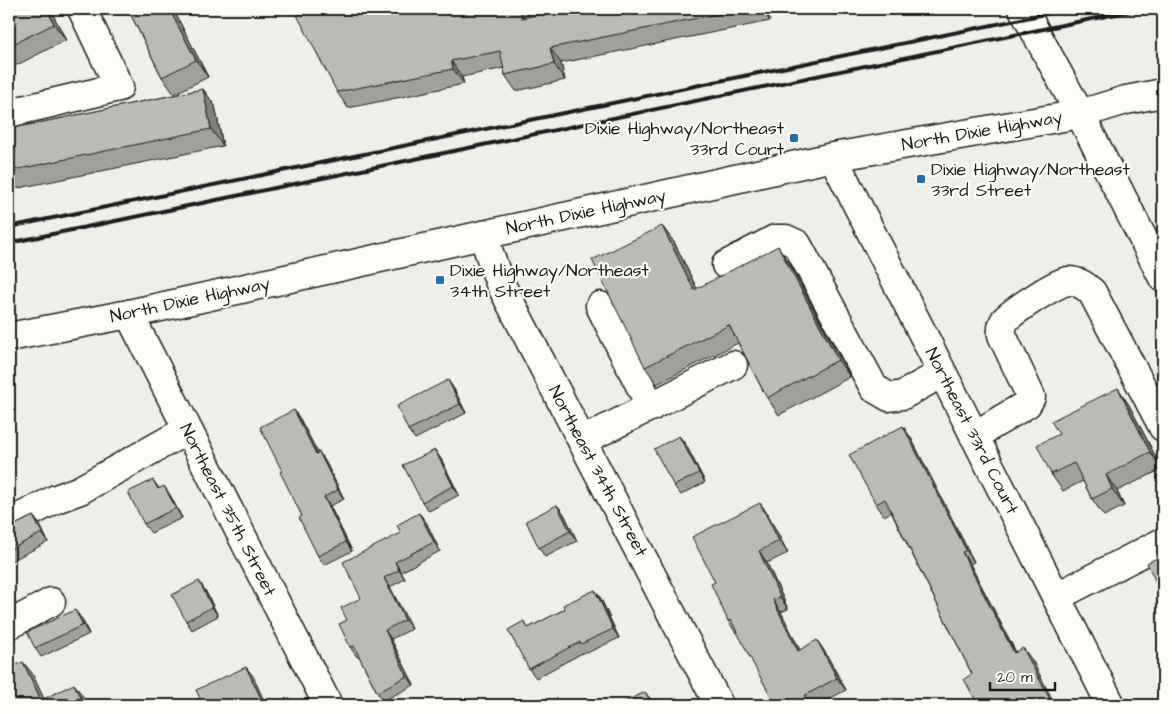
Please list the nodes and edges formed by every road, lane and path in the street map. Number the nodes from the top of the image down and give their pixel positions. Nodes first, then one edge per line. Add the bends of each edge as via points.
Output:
1 (82, 9) edge
2 (1023, 9) edge
3 (1163, 92) edge
4 (9, 114) edge
5 (1080, 114) junction
6 (833, 157) junction
7 (482, 235) junction
8 (726, 265) dead end
9 (1163, 278) edge
10 (600, 306) dead end
11 (128, 314) junction
12 (9, 337) edge
13 (733, 365) dead end
14 (942, 373) junction
15 (651, 407) junction
16 (1163, 427) edge
17 (187, 430) junction
18 (974, 436) junction
19 (582, 442) junction
20 (9, 523) edge
21 (1163, 542) edge
22 (1056, 597) junction
23 (51, 602) dead end
24 (9, 625) edge
25 (328, 705) edge
26 (720, 705) edge
27 (1111, 705) edge

1 - 4 street via 119,86
2 - 5 street
3 - 5 street, North Dixie Highway
5 - 6 street, North Dixie Highway
5 - 9 street
6 - 7 street, North Dixie Highway
6 - 14 street, Northeast 33rd Court
7 - 11 street, North Dixie Highway
7 - 19 street, Northeast 34th Street via 499,281
8 - 14 street via 775,239 797,244 874,388 889,397 903,395
10 - 15 street
11 - 12 street, North Dixie Highway
11 - 17 street, Northeast 35th Street
13 - 15 street
14 - 18 street, Northeast 33rd Court
15 - 19 street
16 - 18 street via 1092,292 1081,283 1066,281 1042,293 1006,319 1001,328 1002,335 1031,397 1027,404
17 - 20 street via 80,490
17 - 25 street, Northeast 35th Street
18 - 22 street, Northeast 33rd Court
19 - 26 street, Northeast 34th Street
21 - 22 street
22 - 27 street, Northeast 33rd Court
23 - 24 street

